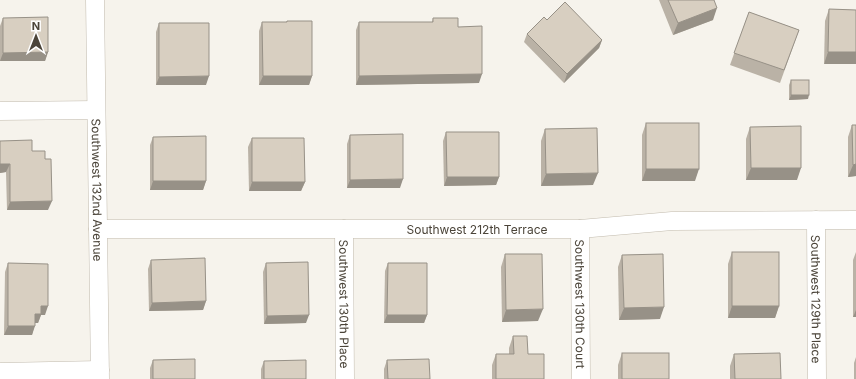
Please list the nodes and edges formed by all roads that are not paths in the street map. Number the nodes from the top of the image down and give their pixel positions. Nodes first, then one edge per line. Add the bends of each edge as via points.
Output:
1 (95, 0) edge
2 (96, 110) junction
3 (0, 111) edge
4 (816, 220) junction
5 (856, 220) edge
6 (98, 229) junction
7 (344, 229) junction
8 (580, 229) junction
9 (0, 372) edge
10 (100, 375) edge
11 (345, 379) edge
12 (581, 379) edge
13 (817, 379) edge

1 - 2 street, Southwest 132nd Avenue
2 - 3 street
2 - 6 street, Southwest 132nd Avenue
4 - 5 street, Southwest 212th Terrace
4 - 8 street, Southwest 212th Terrace via 672,221
4 - 13 street, Southwest 129th Place
6 - 7 street, Southwest 212th Terrace
6 - 10 street, Southwest 132nd Avenue
7 - 8 street, Southwest 212th Terrace
7 - 11 street, Southwest 130th Place
8 - 12 street, Southwest 130th Court
9 - 10 street

